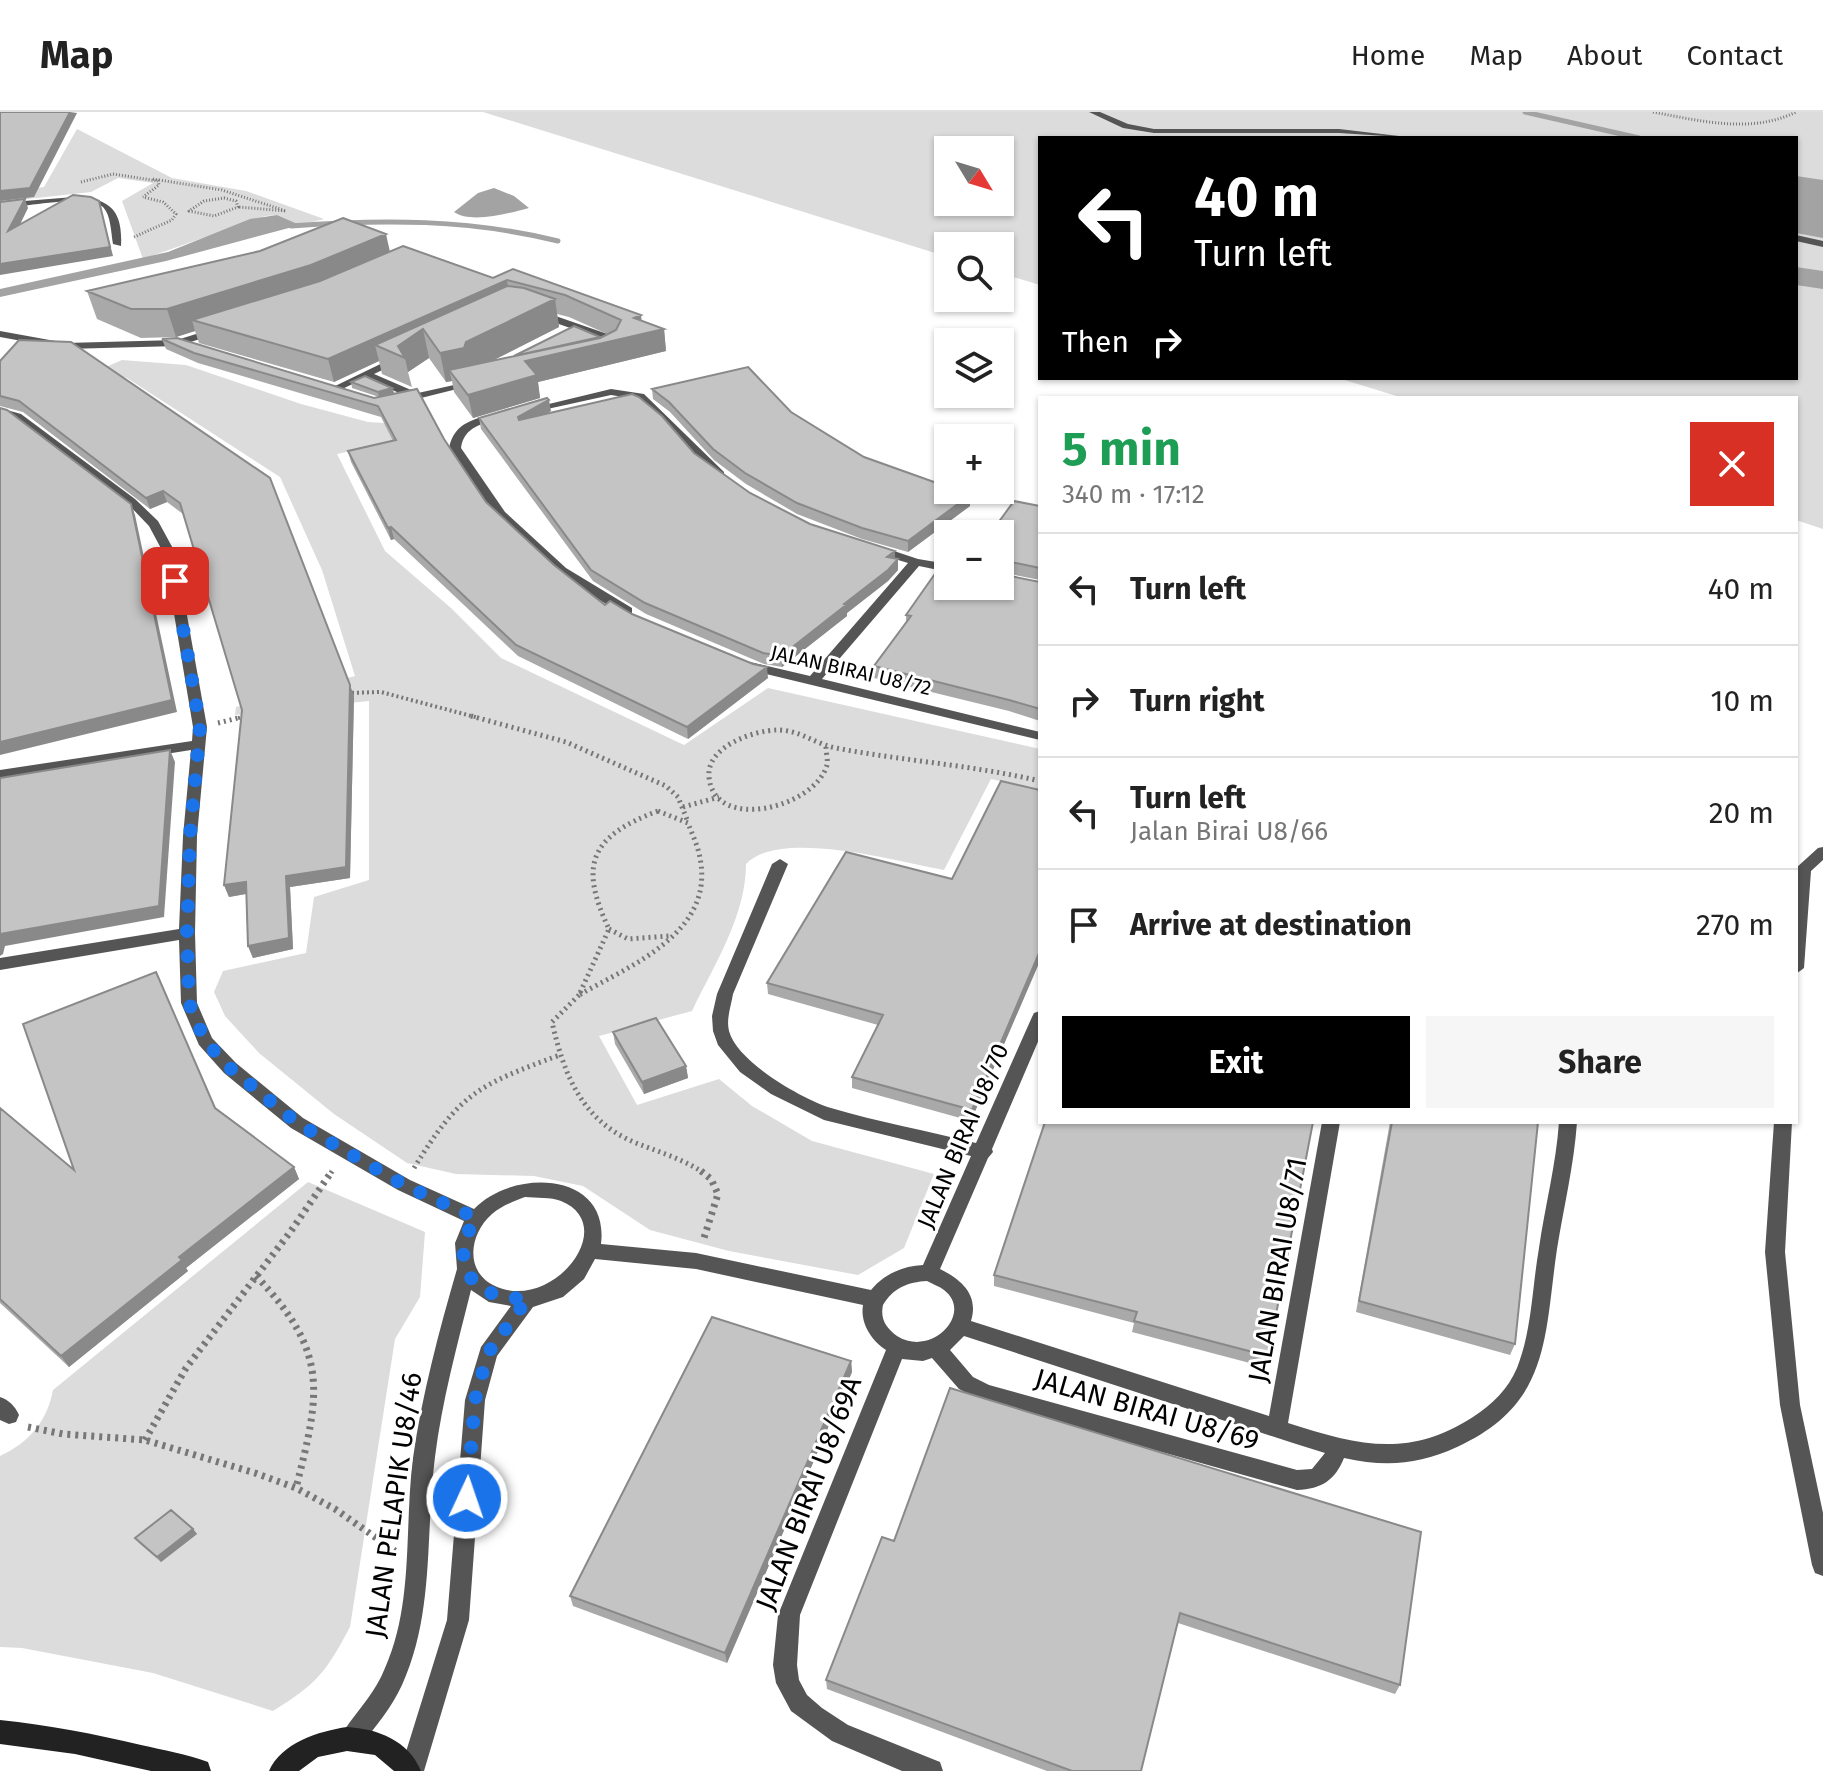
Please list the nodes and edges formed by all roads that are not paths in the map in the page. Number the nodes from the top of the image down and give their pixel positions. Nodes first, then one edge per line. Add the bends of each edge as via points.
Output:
1 (1093, 112) edge
2 (1391, 136) edge
3 (0, 206) edge
4 (1798, 238) edge
5 (118, 244) road end
6 (1823, 244) edge
7 (531, 310) edge
8 (577, 326) junction
9 (221, 329) edge
10 (563, 333) edge
11 (0, 334) edge
12 (178, 343) junction
13 (418, 349) edge
14 (208, 351) edge
15 (598, 355) edge
16 (365, 374) junction
17 (482, 378) edge
18 (321, 385) edge
19 (334, 389) junction
20 (349, 394) edge
21 (416, 396) junction
22 (392, 402) edge
23 (0, 411) edge
24 (736, 485) edge
25 (861, 544) edge
26 (916, 562) junction
27 (934, 565) edge
28 (640, 620) edge
29 (733, 659) edge
30 (814, 680) junction
31 (199, 736) junction
32 (1038, 736) edge
33 (0, 775) edge
34 (1823, 852) edge
35 (780, 864) dead end
36 (187, 933) junction
37 (1798, 940) edge
38 (0, 964) edge
39 (1038, 1022) edge
40 (1331, 1124) edge
41 (1568, 1124) edge
42 (1783, 1124) edge
43 (984, 1152) junction
44 (476, 1218) junction
45 (592, 1251) junction
46 (466, 1270) junction
47 (929, 1273) junction
48 (528, 1298) junction
49 (876, 1299) junction
50 (961, 1327) junction
51 (897, 1347) junction
52 (937, 1349) junction
53 (1277, 1428) junction
54 (1339, 1445) junction
55 (1823, 1565) edge
56 (0, 1732) edge
57 (353, 1737) junction
58 (199, 1771) edge
59 (281, 1771) edge
60 (411, 1771) edge
61 (931, 1771) edge

1 - 2 street via 1154,131
3 - 5 street via 85,199 105,204
4 - 6 street
7 - 8 street
8 - 10 street
8 - 15 street via 615,340 614,348
9 - 12 street
11 - 12 street via 66,346
12 - 14 street
13 - 16 street
16 - 19 street
16 - 21 street
17 - 21 street
18 - 19 street
19 - 20 street
21 - 22 street
23 - 31 street via 17,416 154,524 170,554
24 - 28 street via 710,467 640,396 611,392 546,406 471,424 456,436 455,448 501,515 562,571
25 - 26 street
26 - 27 street
26 - 30 street
29 - 30 street, JALAN BIRAI U8/72
30 - 32 street, JALAN BIRAI U8/72
31 - 33 street
31 - 36 street
34 - 37 street via 1803,869
35 - 43 street via 725,994 720,1016 727,1045 777,1089 824,1113
36 - 38 street
36 - 44 street via 189,1003 205,1041 230,1068 297,1123 404,1185
39 - 43 street, JALAN BIRAI U8/70
40 - 53 street, JALAN BIRAI U8/71
41 - 54 street, JALAN BIRAI U8/69 via 1531,1361 1509,1401 1476,1426 1415,1454 1374,1454
42 - 55 street via 1775,1252 1790,1405
43 - 47 street, JALAN BIRAI U8/70
44 - 45 street via 510,1194 552,1190 575,1199 591,1216
44 - 46 street via 463,1244
45 - 48 street via 562,1286
45 - 49 street via 696,1261
46 - 48 street via 473,1281 498,1296
46 - 57 street, JALAN PELAPIK U8/46 via 421,1484 410,1631 393,1678
47 - 49 street via 897,1277
47 - 50 street via 961,1297
48 - 60 street via 488,1353 475,1400 458,1620
49 - 51 street via 876,1327
50 - 52 street
50 - 53 street, JALAN BIRAI U8/69
51 - 52 street
51 - 61 street, JALAN BIRAI U8/69A via 789,1615 785,1665 799,1703 814,1716 840,1733
52 - 54 street, JALAN BIRAI U8/69 via 966,1383 984,1393 1297,1480 1321,1478
53 - 54 street, JALAN BIRAI U8/69
56 - 58 street
57 - 59 street via 329,1740
57 - 60 street via 380,1743

